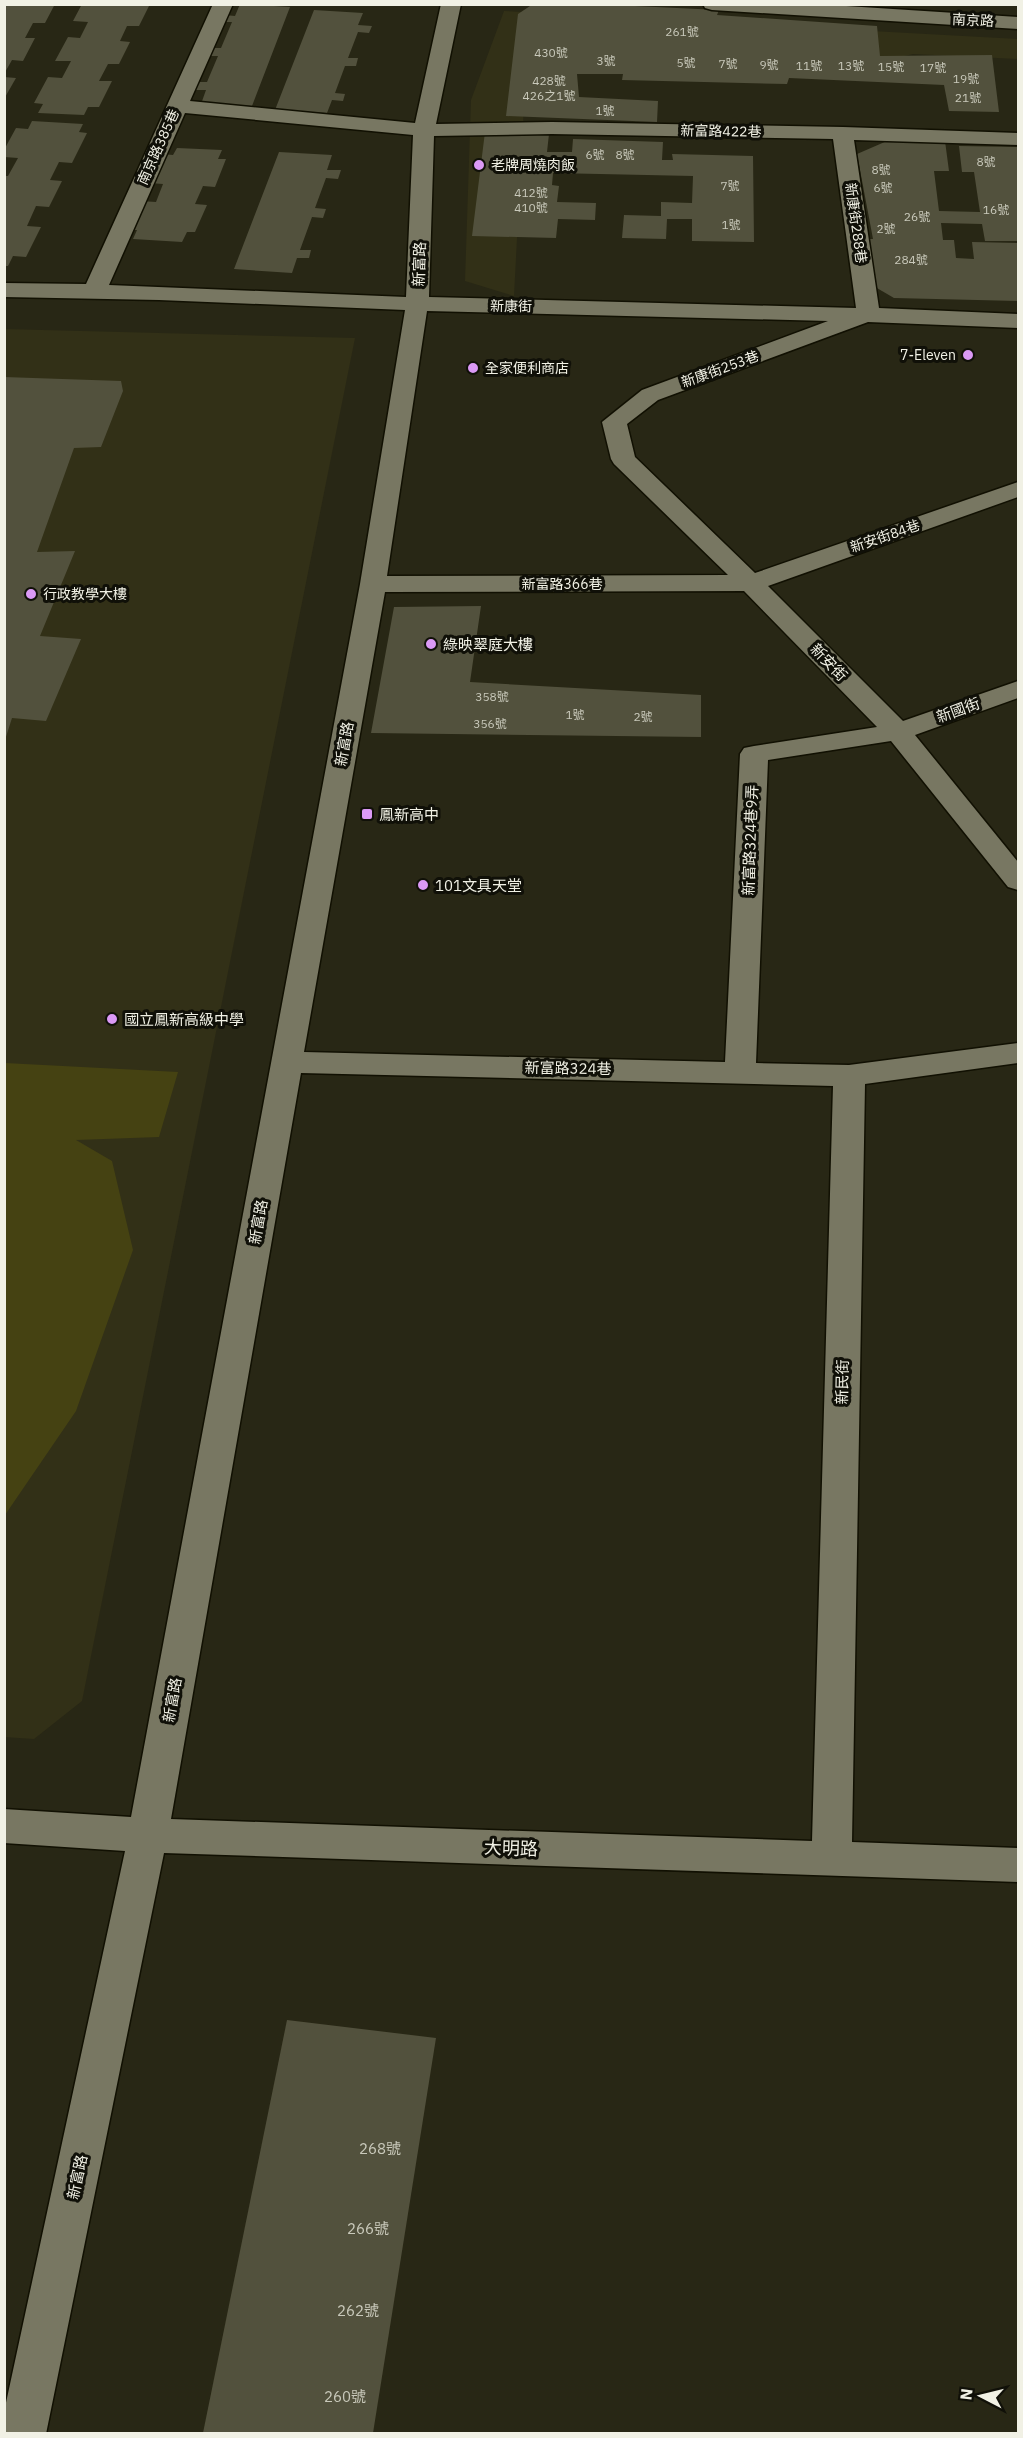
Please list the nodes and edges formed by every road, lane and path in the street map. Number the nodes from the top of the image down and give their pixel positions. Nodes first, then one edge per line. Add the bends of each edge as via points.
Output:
1 (223, 4) edge
2 (451, 4) edge
3 (712, 4) edge
4 (1018, 23) edge
5 (172, 115) junction
6 (843, 133) junction
7 (1018, 139) edge
8 (423, 140) junction
9 (4, 290) edge
10 (95, 290) junction
11 (417, 304) junction
12 (868, 314) junction
13 (1018, 321) edge
14 (623, 459) joint
15 (1018, 489) edge
16 (752, 583) junction
17 (373, 584) junction
18 (1018, 689) edge
19 (898, 732) junction
20 (1018, 881) edge
21 (1018, 1053) edge
22 (286, 1062) junction
23 (740, 1072) junction
24 (849, 1076) junction
25 (4, 1826) edge
26 (148, 1835) junction
27 (832, 1859) junction
28 (1018, 1865) edge
29 (23, 2433) edge

1 - 5 street, 南京路385巷
2 - 8 street, 新富路
3 - 4 street, 南京路
5 - 8 street, 新富路422巷
5 - 10 street, 南京路385巷
6 - 7 street, 新富路422巷
6 - 8 street, 新富路422巷 via 552,128
6 - 12 street, 新康街288巷
8 - 11 street, 新富路
9 - 10 street, 新康街
10 - 11 street, 新康街
11 - 12 street, 新康街
11 - 17 street, 新富路
12 - 13 street, 新康街
12 - 14 street, 新康街253巷 via 650,395 614,422
14 - 16 street, 新安街
15 - 16 street, 新安街84巷
16 - 17 street, 新富路366巷
16 - 19 street, 新安街
17 - 22 street, 新富路
18 - 19 street, 新國街
19 - 20 street, 新安街
19 - 23 street, 新富路324巷9弄 via 754,754
21 - 24 street
22 - 23 street, 新富路324巷
22 - 26 street, 新富路
23 - 24 street, 新富路324巷
24 - 27 street, 新民街
25 - 26 street, 大明路
26 - 27 street, 大明路
26 - 29 street, 新富路
27 - 28 street, 大明路

